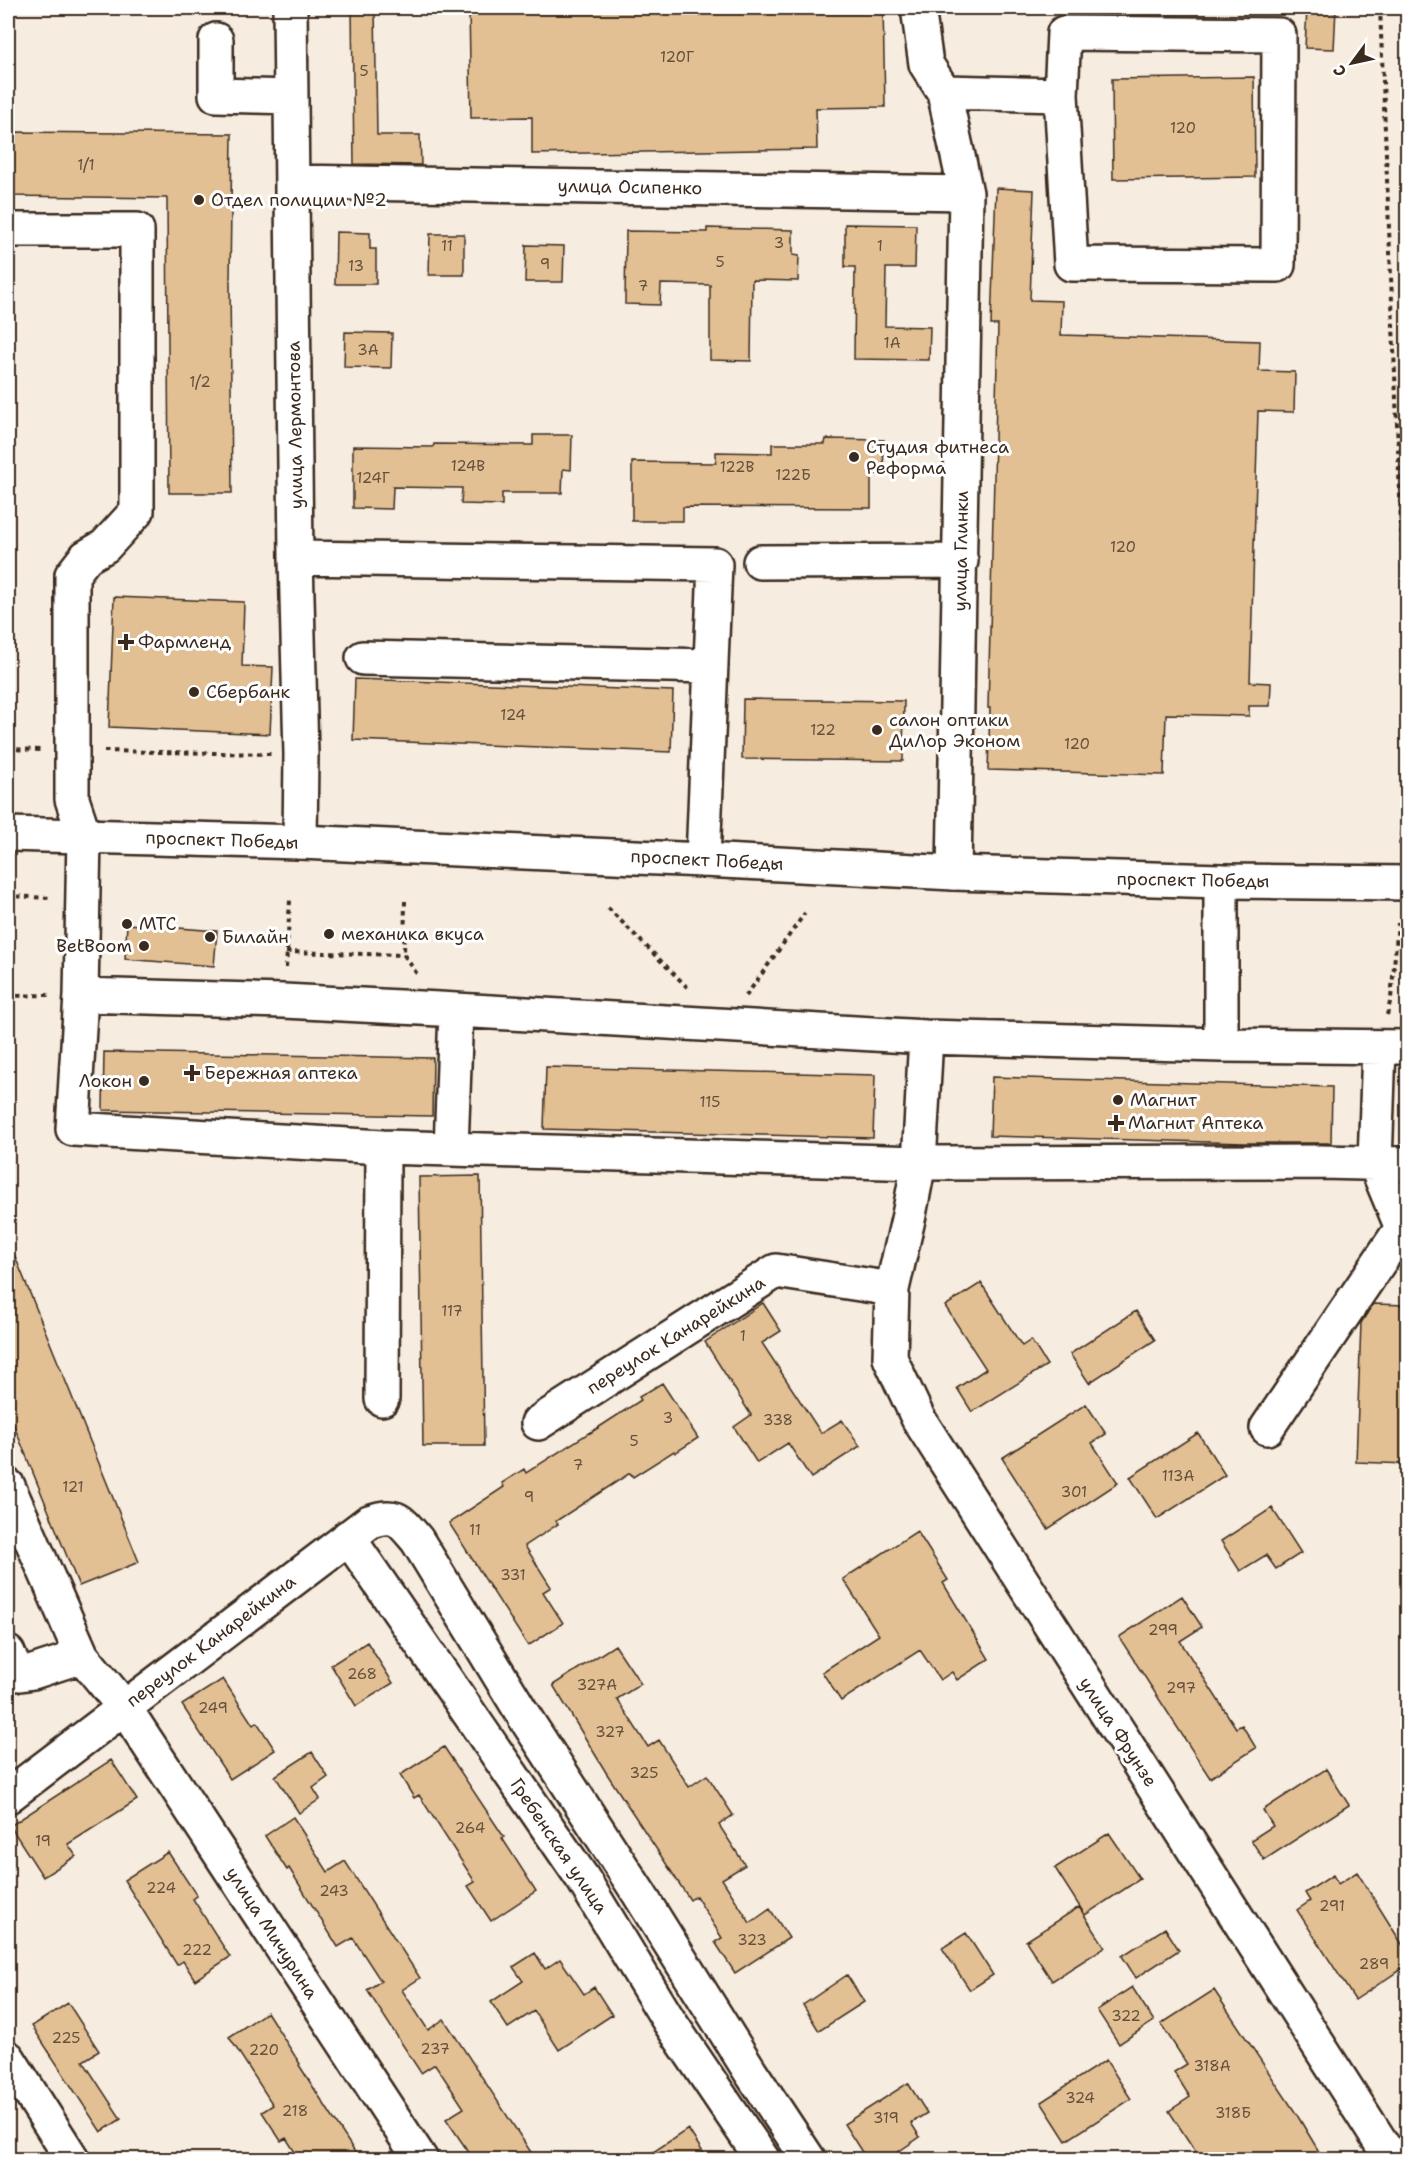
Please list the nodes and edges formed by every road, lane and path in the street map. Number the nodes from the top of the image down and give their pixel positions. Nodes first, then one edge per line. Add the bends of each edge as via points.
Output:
1 (290, 8) edge
2 (918, 8) edge
3 (1380, 8) edge
4 (216, 40) dead end
5 (944, 92) junction
6 (1061, 95) junction
7 (291, 97) junction
8 (293, 182) junction
9 (966, 193) junction
10 (8, 231) edge
11 (296, 558) junction
12 (760, 561) dead end
13 (961, 561) junction
14 (363, 658) dead end
15 (711, 666) junction
16 (1407, 692) edge
17 (72, 750) junction
18 (301, 755) junction
19 (1407, 805) edge
20 (8, 834) edge
21 (84, 836) junction
22 (300, 842) junction
23 (1400, 845) dead end
24 (703, 860) junction
25 (954, 873) junction
26 (1221, 881) junction
27 (1407, 883) edge
28 (8, 897) edge
29 (82, 899) junction
30 (290, 900) dead end
31 (405, 901) dead end
32 (608, 908) dead end
33 (805, 913) dead end
34 (1398, 923) dead end
35 (286, 952) junction
36 (404, 955) junction
37 (81, 995) junction
38 (8, 996) edge
39 (284, 1001) junction
40 (448, 1009) junction
41 (725, 1025) junction
42 (927, 1037) junction
43 (1221, 1045) junction
44 (1393, 1047) edge
45 (383, 1147) junction
46 (451, 1149) junction
47 (919, 1163) junction
48 (1375, 1163) junction
49 (1407, 1164) edge
50 (1405, 1229) edge
51 (892, 1289) junction
52 (381, 1399) dead end
53 (538, 1423) dead end
54 (1267, 1428) dead end
55 (8, 1486) edge
56 (348, 1537) junction
57 (8, 1653) edge
58 (82, 1656) junction
59 (124, 1707) junction
60 (8, 1796) edge
61 (8, 2058) edge
62 (73, 2160) edge
63 (421, 2160) edge
64 (763, 2160) edge
65 (809, 2160) edge
66 (1392, 2160) edge

1 - 7 street, улица Лермонтова
2 - 5 street via 926,64
3 - 16 path
4 - 7 street via 216,95
5 - 6 street
5 - 9 street, улица Глинки
6 - 6 street via 1064,33 1279,35 1278,265 1071,264
7 - 8 street, улица Лермонтова
8 - 9 street, улица Осипенко
8 - 11 street, улица Лермонтова
9 - 13 street, улица Глинки
10 - 17 street via 137,230 136,511 72,575
11 - 15 street via 715,564
11 - 18 street, улица Лермонтова
12 - 13 street
13 - 25 street, улица Глинки
14 - 15 street
15 - 24 street
17 - 18 path
17 - 21 street via 72,799
18 - 22 street, улица Лермонтова
19 - 23 path
20 - 21 street, проспект Победы
21 - 22 street, проспект Победы
21 - 29 street
22 - 24 street, проспект Победы
24 - 25 street, проспект Победы
25 - 26 street, проспект Победы
26 - 27 street, проспект Победы
26 - 43 street
28 - 29 path
29 - 37 street
30 - 35 path
31 - 36 path
32 - 41 path
33 - 41 path
34 - 44 path via 1391,998
35 - 36 path
35 - 39 path
36 - 40 path
37 - 38 path
37 - 39 street
37 - 45 street via 74,1130
39 - 40 street
40 - 41 street
40 - 46 street
41 - 42 street
42 - 43 street
42 - 47 street, улица Фрунзе
43 - 44 street
44 - 48 street
45 - 46 street
45 - 52 street
46 - 47 street
47 - 48 street
47 - 51 street, улица Фрунзе
48 - 49 street
48 - 50 street
50 - 54 street
51 - 53 street, переулок Канарейкина via 776,1271
51 - 66 street, улица Фрунзе via 890,1359 918,1418
55 - 58 street, улица Мичурина
56 - 59 street, переулок Канарейкина
56 - 64 street, Гребенская улица via 583,1879 669,2021
56 - 65 street, переулок Канарейкина via 386,1516 400,1520 417,1540 524,1716
57 - 58 street via 20,1674
58 - 59 street, улица Мичурина
59 - 60 street, переулок Канарейкина
59 - 63 street, улица Мичурина
61 - 62 street

